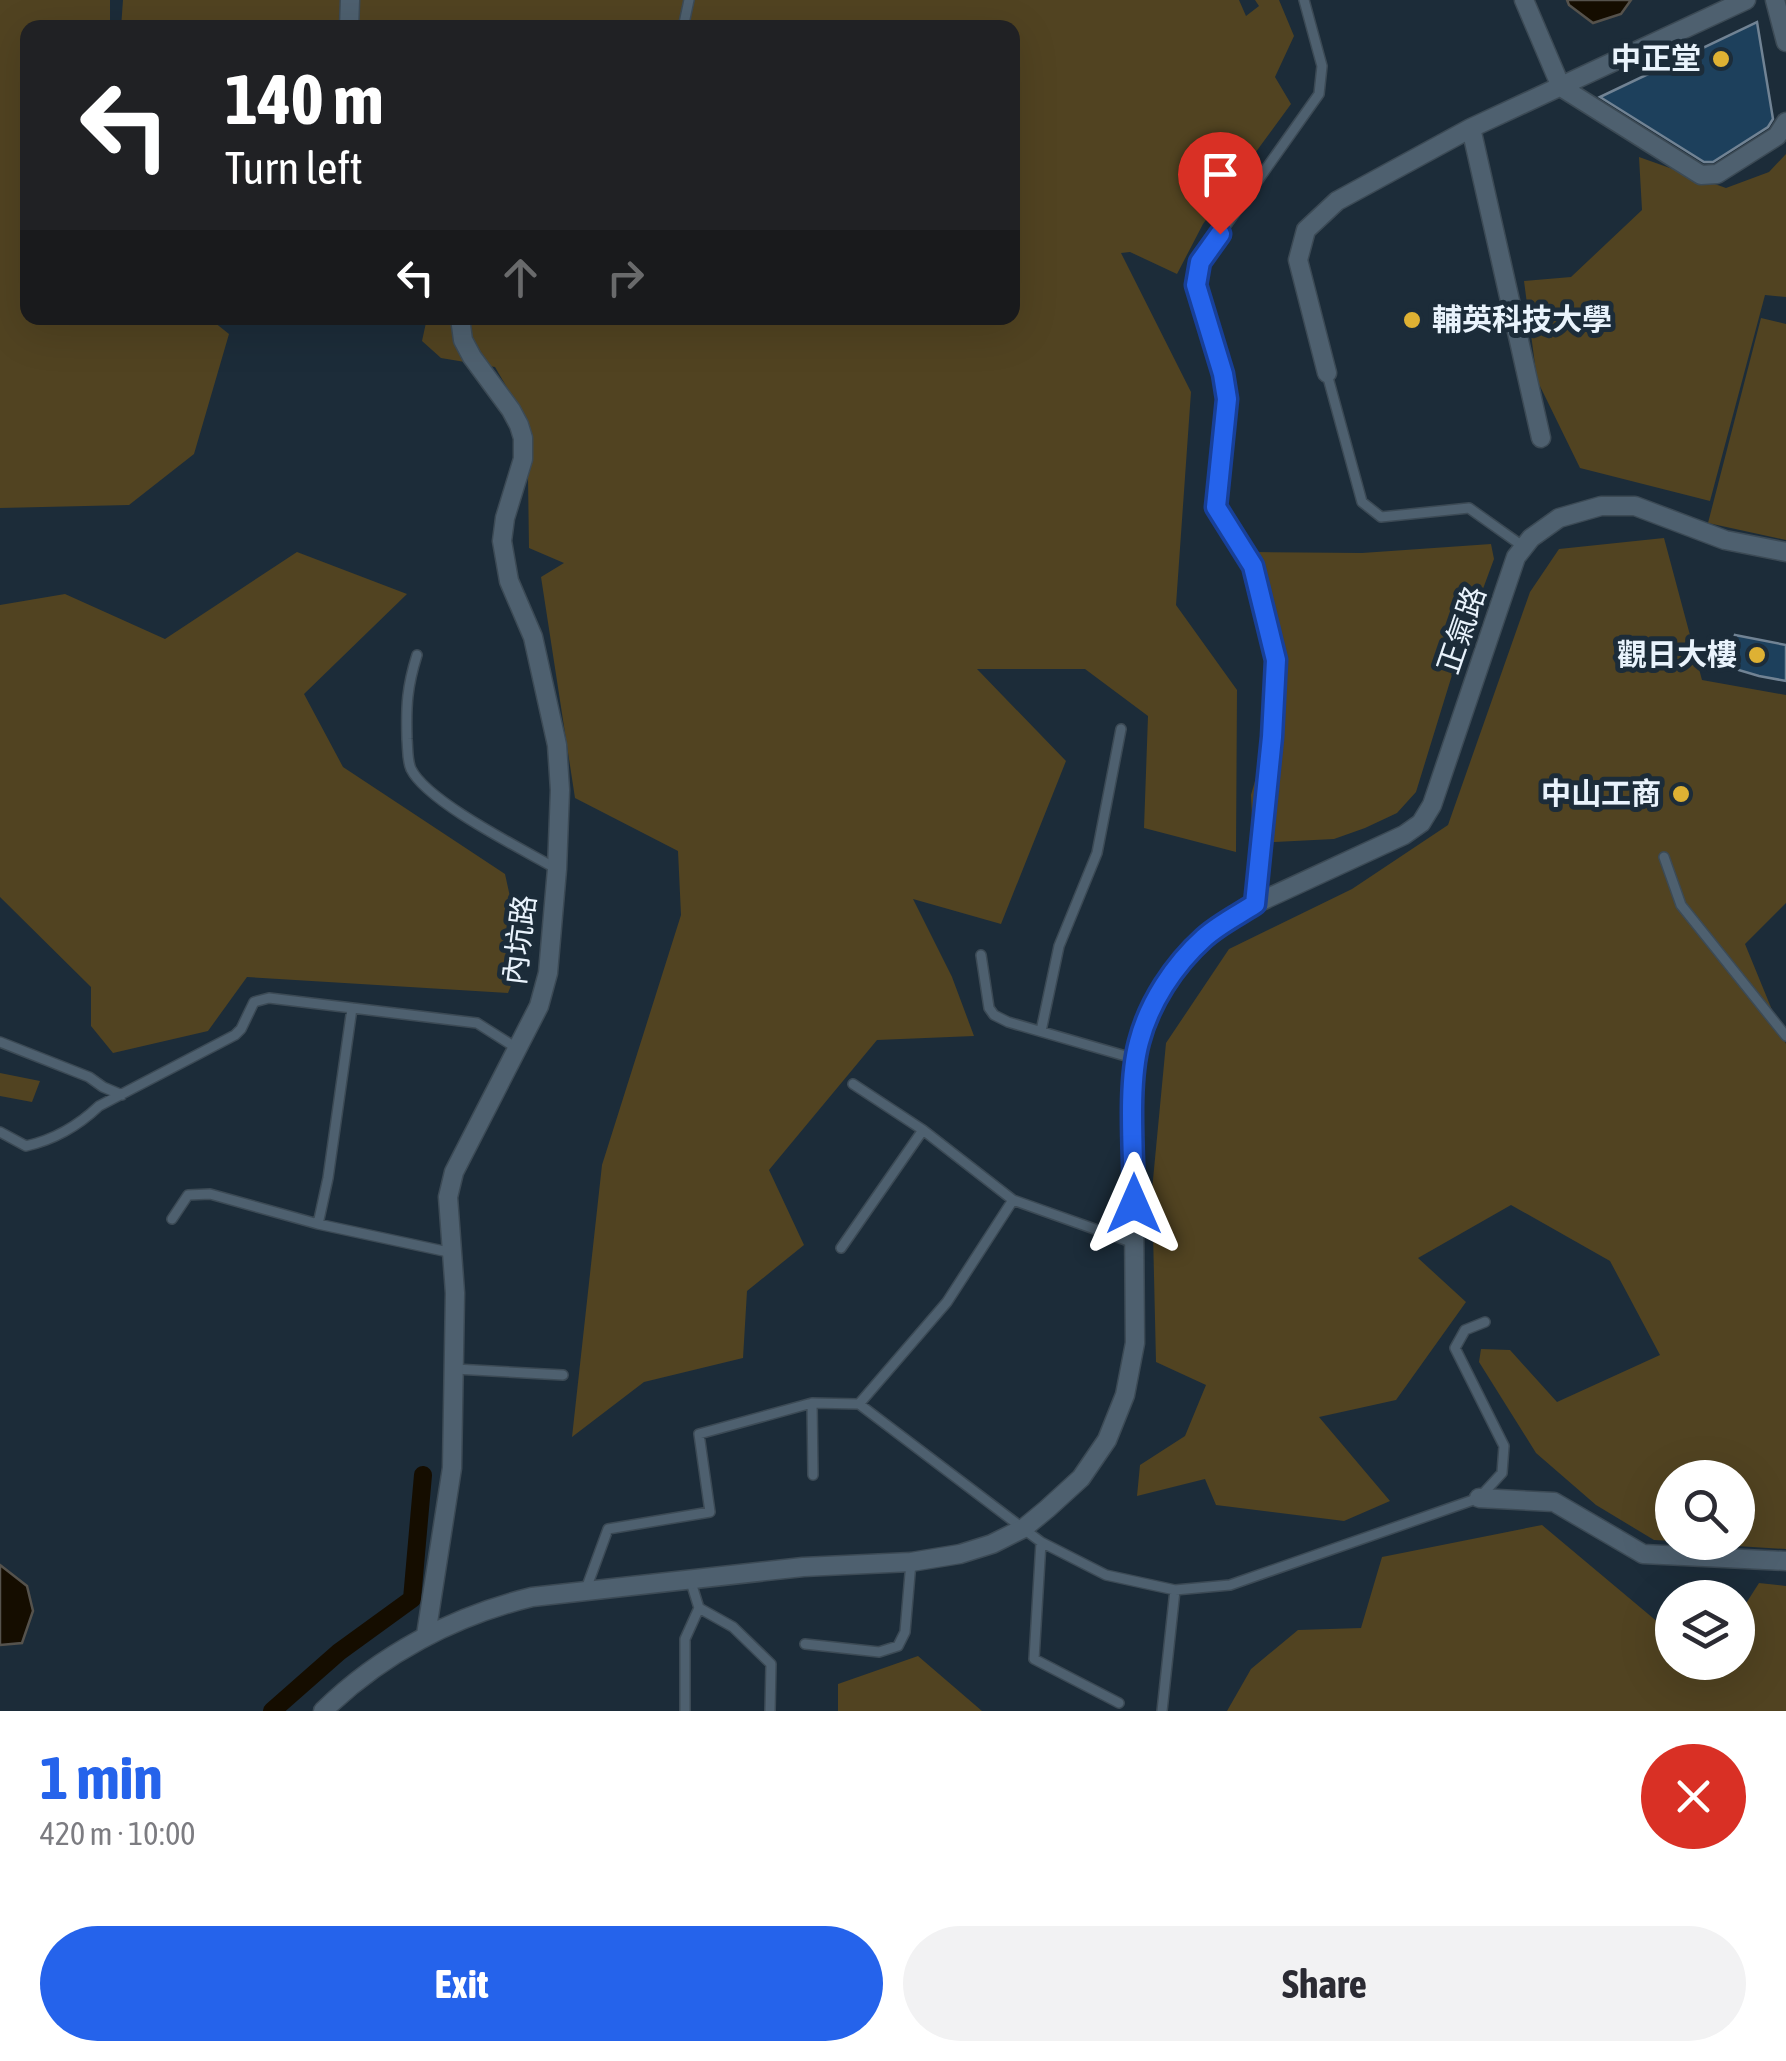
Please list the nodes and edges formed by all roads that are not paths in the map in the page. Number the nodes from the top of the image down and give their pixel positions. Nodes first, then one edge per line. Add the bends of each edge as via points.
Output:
1 (1304, 0) edge
2 (1524, 0) edge
3 (1746, 0) edge
4 (1776, 0) edge
5 (1786, 42) edge
6 (1561, 87) junction
7 (1786, 122) edge
8 (1470, 128) junction
9 (461, 325) edge
10 (1326, 373) joint
11 (1540, 438) dead end
12 (1524, 548) junction
13 (1786, 552) edge
14 (417, 655) dead end
15 (1121, 729) dead end
16 (1664, 857) dead end
17 (557, 869) junction
18 (1255, 904) junction
19 (982, 955) dead end
20 (352, 1008) junction
21 (1041, 1031) junction
22 (1786, 1036) edge
23 (0, 1042) edge
24 (518, 1049) junction
25 (1136, 1059) junction
26 (853, 1084) dead end
27 (122, 1094) junction
28 (922, 1130) junction
29 (0, 1132) edge
30 (1013, 1200) junction
31 (172, 1220) dead end
32 (318, 1224) junction
33 (1134, 1244) junction
34 (841, 1248) dead end
35 (453, 1253) junction
36 (1485, 1322) dead end
37 (452, 1369) junction
38 (563, 1375) dead end
39 (812, 1403) junction
40 (860, 1404) junction
41 (814, 1475) dead end
42 (1479, 1498) junction
43 (1024, 1528) junction
44 (1041, 1542) junction
45 (1786, 1560) edge
46 (911, 1562) junction
47 (690, 1580) junction
48 (1176, 1590) junction
49 (586, 1591) junction
50 (699, 1608) junction
51 (426, 1635) junction
52 (805, 1644) dead end
53 (1119, 1703) dead end
54 (323, 1711) edge
55 (685, 1711) edge
56 (770, 1711) edge
57 (1162, 1711) edge

1 - 18 lane via 1322,66 1319,94 1200,262 1196,285 1227,399 1216,507 1253,566 1276,660
2 - 6 street
3 - 6 street
4 - 5 street
6 - 7 street via 1701,175 1717,174 1777,136
6 - 8 street
8 - 10 street via 1337,202 1306,230 1298,260
8 - 11 street
9 - 17 street, 內坑路 via 463,340 512,410 522,438 523,460 502,542 556,745
10 - 12 lane via 1362,502 1380,516 1469,508
12 - 13 street, 正氣路 via 1559,518 1601,506 1634,506 1725,540
12 - 18 street, 正氣路 via 1421,823
14 - 17 lane via 406,709 408,765 416,778 439,800
15 - 21 lane via 1102,836 1060,946
16 - 22 lane via 1681,904
17 - 24 street, 內坑路 via 548,973
18 - 25 street via 1206,936 1176,967 1155,1002
19 - 21 lane via 994,1015
20 - 24 lane via 477,1023
20 - 27 lane via 262,999 235,1035
20 - 32 lane
21 - 25 lane
23 - 27 lane
24 - 35 street, 內坑路 via 454,1172 448,1197
25 - 33 street
26 - 28 lane
27 - 29 lane via 41,1143 26,1146
28 - 30 lane
28 - 34 lane
30 - 33 lane
30 - 40 lane via 947,1302
31 - 32 lane via 188,1196 210,1194
32 - 35 lane
33 - 43 street via 1135,1342 1108,1440 1080,1478
35 - 37 street, 內坑路
36 - 42 lane via 1465,1330 1455,1348 1504,1446 1502,1472
37 - 38 lane
37 - 51 street, 內坑路 via 452,1468
39 - 40 lane
39 - 41 lane
39 - 49 lane via 699,1434 710,1512 608,1529
40 - 43 lane
42 - 45 street via 1554,1502 1643,1554
42 - 48 lane via 1230,1585
43 - 44 lane
43 - 46 street via 976,1549
44 - 48 lane via 1106,1575
44 - 53 lane via 1034,1659
46 - 47 street
46 - 52 lane via 898,1646 879,1652
47 - 49 street
47 - 50 lane
48 - 57 lane
49 - 51 street via 496,1606
50 - 55 lane via 684,1639
50 - 56 lane via 733,1627 771,1664
51 - 54 street via 370,1670

